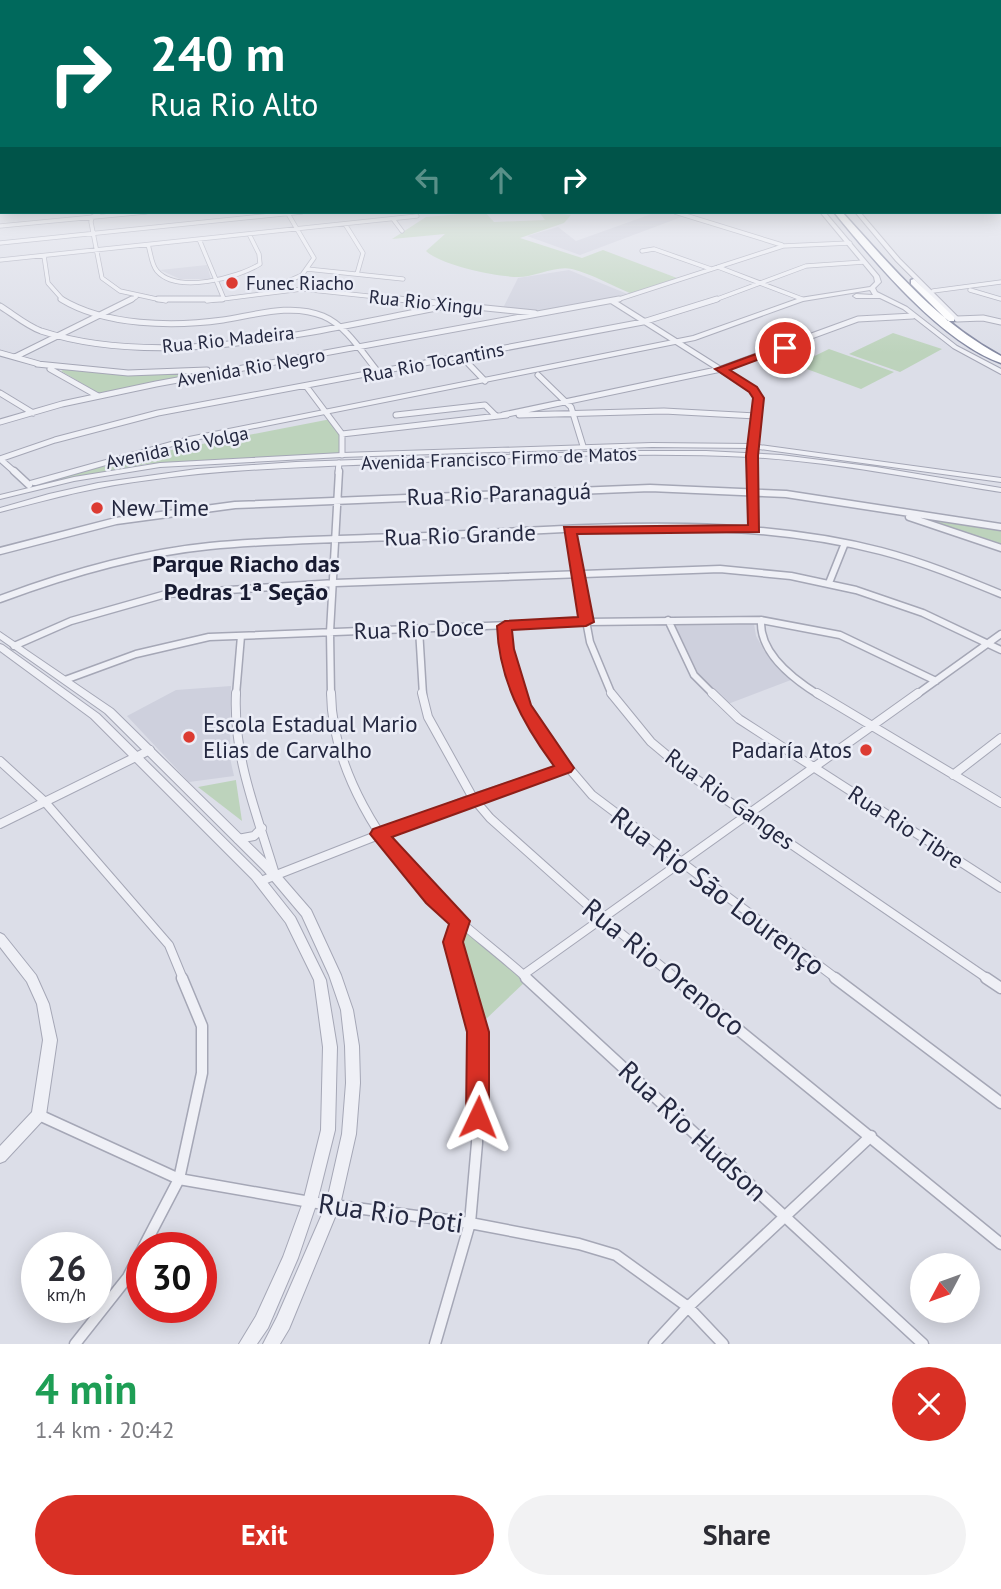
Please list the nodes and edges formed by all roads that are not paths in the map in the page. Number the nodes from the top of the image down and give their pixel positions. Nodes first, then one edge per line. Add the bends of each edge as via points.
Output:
1 (92, 228) edge
2 (148, 228) edge
3 (310, 228) edge
4 (348, 228) edge
5 (400, 228) edge
6 (725, 228) edge
7 (835, 228) edge
8 (850, 228) edge
9 (865, 228) edge
10 (870, 228) edge
11 (298, 229) junction
12 (402, 231) dead end
13 (92, 234) junction
14 (249, 234) junction
15 (199, 239) junction
16 (0, 243) edge
17 (849, 243) junction
18 (148, 245) junction
19 (783, 246) junction
20 (97, 250) junction
21 (642, 251) dead end
22 (44, 256) junction
23 (0, 260) edge
24 (864, 262) junction
25 (718, 267) junction
26 (307, 269) junction
27 (711, 269) junction
28 (357, 275) junction
29 (403, 279) dead end
30 (216, 280) junction
31 (295, 280) junction
32 (761, 282) junction
33 (1001, 282) edge
34 (872, 288) junction
35 (302, 289) junction
36 (966, 289) junction
37 (933, 291) junction
38 (256, 293) junction
39 (137, 297) junction
40 (879, 297) junction
41 (224, 299) junction
42 (802, 299) junction
43 (1001, 299) edge
44 (416, 301) junction
45 (612, 301) junction
46 (454, 305) junction
47 (0, 306) edge
48 (490, 309) junction
49 (926, 310) junction
50 (420, 311) junction
51 (550, 313) junction
52 (101, 314) junction
53 (913, 316) junction
54 (957, 319) junction
55 (504, 321) junction
56 (643, 322) junction
57 (1001, 322) edge
58 (336, 326) junction
59 (58, 335) junction
60 (971, 335) junction
61 (679, 344) junction
62 (955, 347) junction
63 (356, 348) junction
64 (0, 353) edge
65 (1001, 355) edge
66 (15, 357) junction
67 (462, 357) junction
68 (1001, 360) edge
69 (37, 364) junction
70 (64, 368) junction
71 (721, 369) junction
72 (57, 372) junction
73 (1001, 372) edge
74 (202, 373) junction
75 (379, 373) junction
76 (538, 375) junction
77 (485, 381) junction
78 (306, 386) junction
79 (0, 393) edge
80 (98, 396) junction
81 (565, 401) junction
82 (33, 412) junction
83 (575, 413) junction
84 (327, 414) junction
85 (396, 415) dead end
86 (500, 415) junction
87 (756, 416) junction
88 (0, 422) edge
89 (342, 434) junction
90 (583, 446) junction
91 (652, 449) junction
92 (752, 451) junction
93 (0, 459) edge
94 (340, 459) junction
95 (857, 463) junction
96 (77, 468) junction
97 (74, 479) junction
98 (1001, 480) edge
99 (89, 486) junction
100 (29, 488) junction
101 (1001, 490) edge
102 (753, 491) junction
103 (0, 497) edge
104 (31, 500) junction
105 (339, 500) junction
106 (0, 510) edge
107 (885, 510) junction
108 (1001, 527) edge
109 (754, 529) junction
110 (569, 530) junction
111 (337, 540) junction
112 (845, 543) junction
113 (1001, 548) edge
114 (0, 551) edge
115 (577, 574) junction
116 (335, 583) junction
117 (829, 583) junction
118 (1001, 594) edge
119 (0, 599) edge
120 (668, 620) junction
121 (761, 620) junction
122 (586, 622) junction
123 (505, 626) junction
124 (419, 629) junction
125 (330, 632) junction
126 (1001, 634) edge
127 (0, 635) edge
128 (241, 636) junction
129 (988, 643) junction
130 (15, 646) junction
131 (0, 647) edge
132 (1001, 650) edge
133 (65, 680) junction
134 (936, 681) junction
135 (870, 727) junction
136 (1001, 738) edge
137 (150, 750) junction
138 (135, 758) junction
139 (0, 761) edge
140 (812, 767) junction
141 (565, 768) junction
142 (953, 775) junction
143 (473, 798) junction
144 (45, 802) junction
145 (1001, 803) edge
146 (748, 814) junction
147 (0, 824) edge
148 (262, 828) junction
149 (379, 834) junction
150 (238, 839) junction
151 (679, 863) junction
152 (275, 875) junction
153 (261, 881) junction
154 (1001, 888) edge
155 (601, 917) junction
156 (460, 921) junction
157 (0, 938) edge
158 (523, 975) junction
159 (1001, 988) edge
160 (1001, 1104) edge
161 (39, 1115) junction
162 (871, 1136) junction
163 (0, 1156) edge
164 (179, 1179) junction
165 (310, 1202) junction
166 (333, 1205) junction
167 (785, 1216) junction
168 (470, 1223) junction
169 (151, 1232) edge
170 (1001, 1244) edge
171 (126, 1280) edge
172 (688, 1307) junction
173 (75, 1344) edge
174 (247, 1344) edge
175 (271, 1344) edge
176 (435, 1344) edge
177 (654, 1344) edge
178 (723, 1344) edge
179 (923, 1344) edge

1 - 13 street, Rua Rio Xingu
2 - 13 street
3 - 11 street
4 - 28 street via 365,253
5 - 12 street
6 - 19 street
7 - 17 street
8 - 49 highway
9 - 60 highway
10 - 37 street
11 - 14 street
11 - 26 street via 313,254
13 - 16 street
13 - 20 street, Rua Rio Xingu
14 - 15 street
14 - 30 street via 260,264 238,276
15 - 18 street
15 - 30 street
17 - 19 street, Avenida Rio Negro
17 - 24 street
18 - 20 street
18 - 30 street via 160,274 179,280
19 - 25 street, Avenida Rio Negro
20 - 22 street
20 - 39 street, Rua Rio Xingu via 102,278
21 - 27 street via 654,249
22 - 23 street
22 - 52 street via 54,292 71,304
24 - 32 street, Rua Rio Tocantins via 806,266
24 - 34 street via 877,277
25 - 27 street, Avenida Rio Negro
25 - 32 street
26 - 28 street
26 - 31 street
27 - 45 street, Avenida Rio Negro
28 - 29 street
30 - 41 street
31 - 35 street
31 - 38 street
32 - 42 street
32 - 56 street, Rua Rio Tocantins
33 - 36 street
34 - 40 street
34 - 42 street, Avenida Rio Volga
35 - 38 street, Rua Rio Xingu
35 - 44 street, Rua Rio Xingu
36 - 37 street
36 - 43 street
37 - 54 street
38 - 41 street, Rua Rio Xingu
39 - 41 street, Rua Rio Xingu
39 - 52 street
40 - 53 street
40 - 61 street, Avenida Rio Volga via 808,302 714,338
42 - 61 street, Avenida Rio Volga
44 - 46 street, Rua Rio Xingu
44 - 50 street via 423,307
45 - 51 street, Avenida Rio Negro
45 - 56 street
46 - 48 street, Rua Rio Xingu
46 - 50 street, Rua Rio Madeira
47 - 59 street, Rua Rio Madeira via 24,323
48 - 51 street, Rua Rio Xingu
48 - 55 street
49 - 62 highway
49 - 68 highway via 953,333
50 - 58 street, Rua Rio Madeira
51 - 55 street, Avenida Rio Negro
52 - 58 street via 195,322 293,312 324,317
52 - 59 street
53 - 62 street
53 - 71 street via 845,323
54 - 57 street
54 - 60 highway
55 - 63 street, Avenida Rio Negro
56 - 61 street
56 - 67 street, Rua Rio Tocantins
58 - 59 street, Rua Rio Madeira via 178,346 118,345
58 - 63 street
59 - 66 street
60 - 65 highway
61 - 71 street
61 - 76 street, Avenida Rio Volga
61 - 77 street, Avenida Rio Volga
62 - 73 street
63 - 74 street, Avenida Rio Negro
63 - 75 street
64 - 66 street
66 - 69 street
67 - 75 street, Rua Rio Tocantins
67 - 77 street
69 - 70 street
69 - 72 street
70 - 72 street
70 - 74 street
71 - 81 street
71 - 87 street via 753,390 758,398
72 - 80 street
74 - 80 street, Avenida Rio Negro
75 - 78 street, Rua Rio Tocantins
76 - 81 street
76 - 84 street, Avenida Rio Volga
77 - 84 street, Avenida Rio Volga
78 - 84 street
78 - 93 street, Rua Rio Tocantins via 122,422
79 - 82 street
80 - 82 street, Avenida Rio Negro
81 - 83 street
81 - 86 street
82 - 88 street, Avenida Rio Negro
83 - 86 street
83 - 87 street
83 - 90 street
84 - 89 street
84 - 96 street, Avenida Rio Volga
85 - 86 street via 485,405
86 - 89 street
87 - 92 street
89 - 94 street, Rua Rio Hudson
90 - 91 street, Avenida Francisco Firmo de Matos
90 - 94 street, Avenida Francisco Firmo de Matos
91 - 92 street, Avenida Francisco Firmo de Matos
91 - 94 street, Avenida Francisco Firmo de Matos
92 - 95 street, Avenida Francisco Firmo de Matos
92 - 102 street
93 - 100 street
94 - 97 street, Avenida Francisco Firmo de Matos via 160,465
94 - 99 street, Avenida Francisco Firmo de Matos via 189,471
94 - 105 street, Rua Rio Hudson
95 - 98 street, Avenida Francisco Firmo de Matos
95 - 101 street, Avenida Francisco Firmo de Matos
96 - 97 street
96 - 100 street, Avenida Rio Volga
97 - 99 street
97 - 100 street, Avenida Francisco Firmo de Matos
99 - 104 street, Avenida Francisco Firmo de Matos
100 - 103 street, Avenida Francisco Firmo de Matos
100 - 104 street
102 - 105 street, Rua Rio Paranaguá via 652,489
102 - 107 street, Rua Rio Paranaguá
102 - 109 street
104 - 106 street, Avenida Francisco Firmo de Matos
105 - 111 street, Rua Rio Hudson
105 - 114 street, Rua Rio Paranaguá via 220,504 127,517
107 - 108 street, Rua Rio Paranaguá
107 - 113 street
109 - 110 street, Rua Rio Grande
109 - 112 street, Rua Rio Grande
110 - 111 street, Rua Rio Grande
110 - 115 street, Rua Rio Ganges
111 - 116 street, Rua Rio Hudson
111 - 119 street, Rua Rio Grande via 210,546 142,555 68,573
112 - 117 street
112 - 118 street, Rua Rio Grande via 913,560
115 - 116 street
115 - 117 street via 720,569
115 - 122 street, Rua Rio Ganges
116 - 125 street, Rua Rio Hudson
116 - 130 street via 166,594 71,621
117 - 129 street via 891,600
120 - 121 street, Rua Rio Doce
120 - 122 street, Rua Rio Doce
120 - 140 street, Rua Rio Tibre via 694,675 714,697
121 - 134 street, Rua Rio Doce via 840,635
121 - 135 street via 760,635 785,670
122 - 123 street, Rua Rio Doce
122 - 146 street, Rua Rio Ganges via 593,657 616,702 675,760
123 - 124 street, Rua Rio Doce
123 - 141 street, Rua Rio São Lourenço via 506,649 523,705
124 - 125 street, Rua Rio Doce
124 - 143 street, Rua Rio Orenoco via 420,683 428,717
125 - 128 street, Rua Rio Doce
125 - 149 street, Rua Rio Hudson via 336,736
126 - 129 street
127 - 130 street
128 - 133 street, Rua Rio Doce via 156,647
128 - 148 street via 235,725 241,766
129 - 132 street
129 - 134 street
130 - 133 street
131 - 138 street via 95,716
133 - 137 street via 109,711
134 - 135 street
135 - 140 street
135 - 142 street
136 - 142 street
137 - 138 street
137 - 150 street
138 - 144 street
138 - 153 street
139 - 144 street
140 - 146 street
140 - 154 street, Rua Rio Tibre
141 - 143 street
141 - 151 street, Rua Rio São Lourenço
142 - 145 street
143 - 149 street
143 - 155 street, Rua Rio Orenoco via 515,843
144 - 147 street
144 - 164 street via 169,945 202,1026 200,1086
146 - 151 street
146 - 159 street, Rua Rio Ganges
148 - 150 street via 254,836
148 - 152 street
149 - 152 street
149 - 156 street, Rua Rio Hudson via 433,898
150 - 152 street
151 - 155 street
151 - 160 street, Rua Rio São Lourenço
152 - 153 street
152 - 166 street via 307,913 347,1010 354,1083 349,1134
153 - 165 street via 306,948 320,980 326,1014 328,1130
155 - 158 street
155 - 162 street, Rua Rio Orenoco
156 - 158 street, Rua Rio Hudson
156 - 168 street via 453,942 478,1032 477,1143
157 - 161 street via 32,979 43,1004 50,1040
158 - 167 street, Rua Rio Hudson
161 - 163 street
161 - 164 street, Rua Rio Poti
162 - 167 street
162 - 170 street, Rua Rio Orenoco
164 - 165 street, Rua Rio Poti
164 - 169 street
165 - 166 street, Rua Rio Poti
165 - 174 street via 262,1322
166 - 168 street, Rua Rio Poti
166 - 175 street
167 - 172 street
167 - 179 street, Rua Rio Hudson
168 - 172 street, Rua Rio Poti via 616,1255
168 - 176 street
171 - 173 street
172 - 177 street
172 - 178 street, Rua Rio Poti

